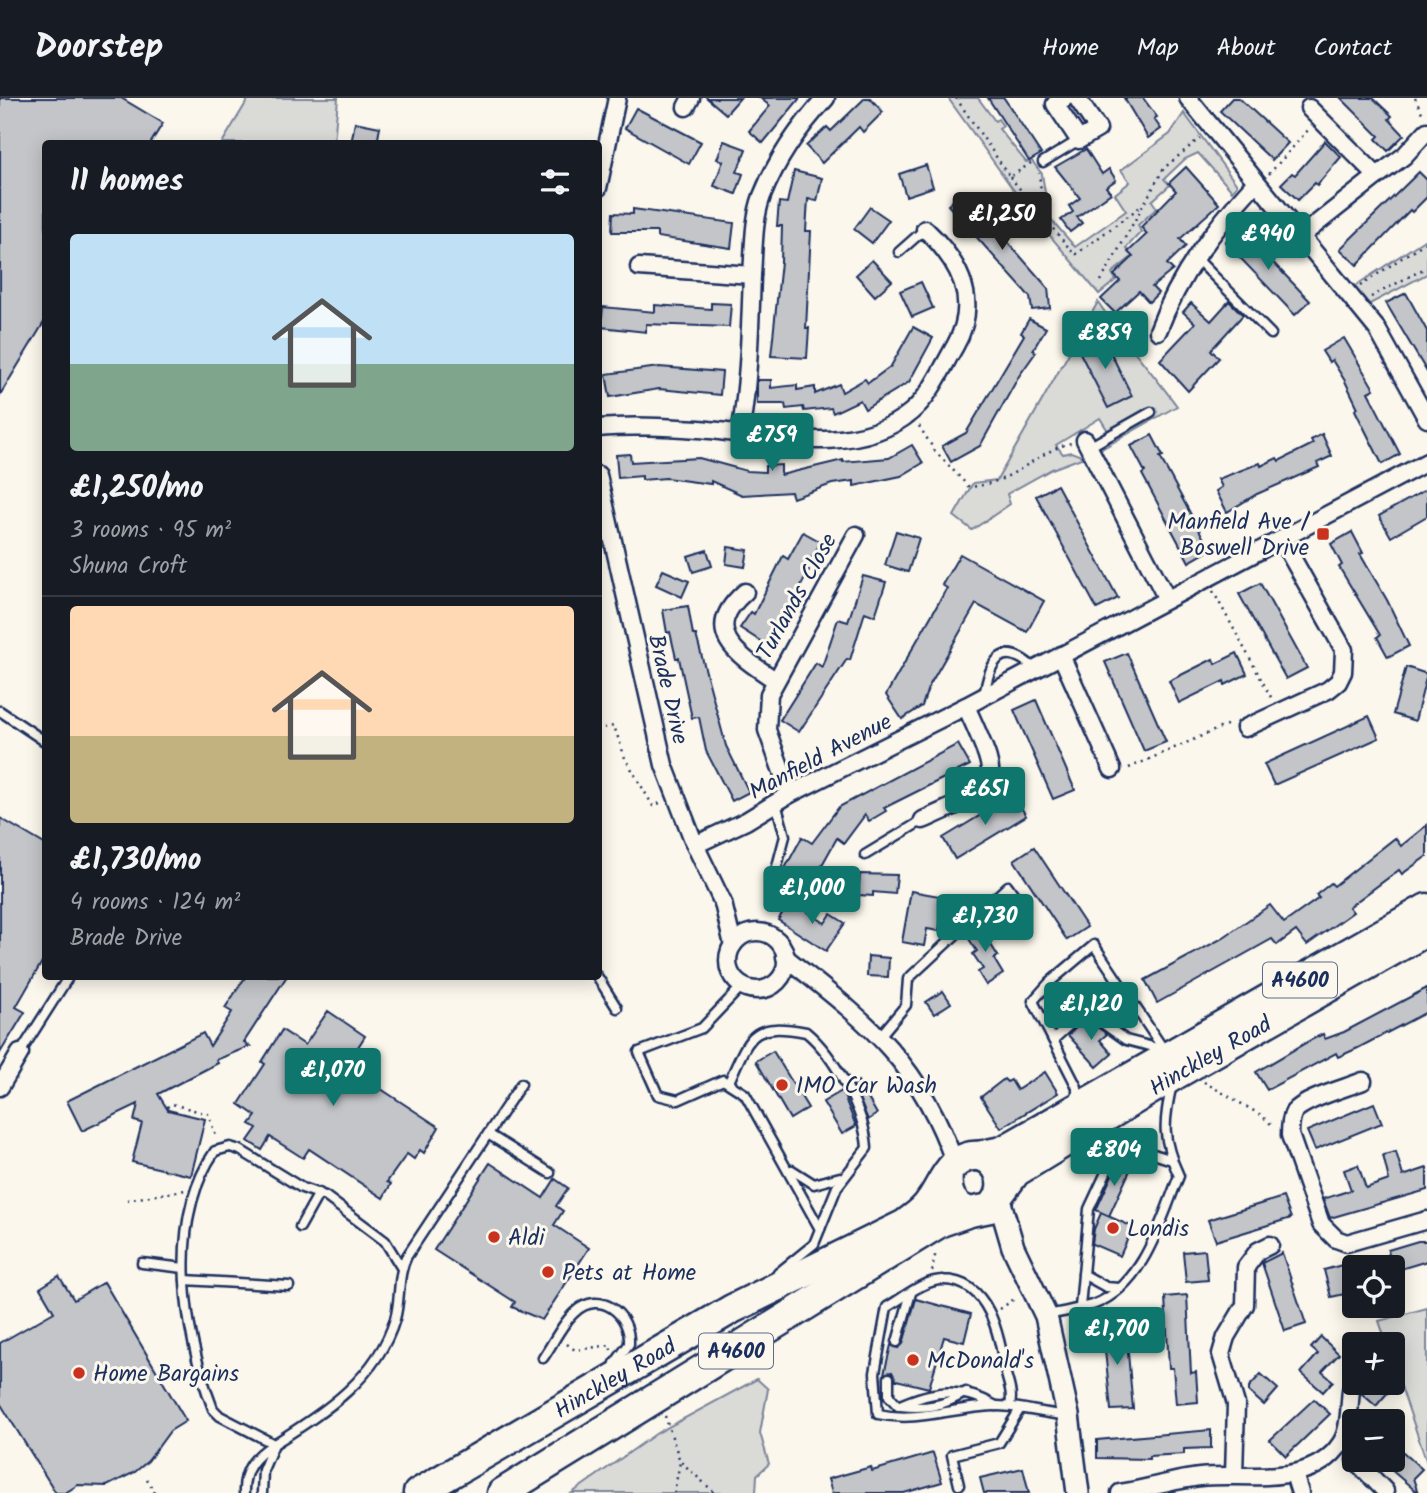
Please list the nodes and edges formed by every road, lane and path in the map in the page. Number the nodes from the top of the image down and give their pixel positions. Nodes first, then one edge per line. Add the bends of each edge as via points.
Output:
1 (826, 98) edge
2 (956, 98) edge
3 (1077, 98) edge
4 (1415, 98) edge
5 (611, 100) edge
6 (1057, 100) edge
7 (1195, 101) edge
8 (1315, 113) joint
9 (1426, 125) edge
10 (1203, 136) dead end
11 (1079, 140) junction
12 (602, 161) edge
13 (1043, 162) junction
14 (1377, 176) junction
15 (1010, 177) junction
16 (1256, 185) junction
17 (1142, 205) junction
18 (1044, 218) junction
19 (925, 229) joint
20 (1301, 236) junction
21 (1427, 241) edge
22 (899, 252) dead end
23 (1196, 258) junction
24 (639, 267) dead end
25 (1427, 267) edge
26 (752, 275) junction
27 (1101, 281) dead end
28 (1353, 300) junction
29 (1158, 331) dead end
30 (1271, 334) dead end
31 (911, 412) junction
32 (1151, 412) dead end
33 (1427, 419) edge
34 (602, 428) edge
35 (740, 434) junction
36 (1087, 444) junction
37 (1427, 462) edge
38 (602, 493) edge
39 (856, 535) dead end
40 (1282, 540) junction
41 (1206, 579) junction
42 (745, 592) dead end
43 (1167, 600) junction
44 (1061, 655) junction
45 (1035, 669) junction
46 (775, 680) junction
47 (984, 696) junction
48 (965, 706) junction
49 (0, 711) edge
50 (1278, 713) junction
51 (604, 728) dead end
52 (1245, 728) joint
53 (42, 740) edge
54 (1112, 769) joint
55 (790, 794) junction
56 (660, 803) dead end
57 (776, 803) junction
58 (923, 820) joint
59 (695, 845) junction
60 (866, 855) dead end
61 (820, 904) dead end
62 (1022, 906) dead end
63 (1427, 908) edge
64 (1427, 931) edge
65 (740, 940) junction
66 (785, 957) junction
67 (783, 975) junction
68 (66, 980) edge
69 (600, 980) edge
70 (743, 986) junction
71 (825, 989) junction
72 (617, 1008) dead end
73 (881, 1035) junction
74 (1053, 1040) junction
75 (20, 1053) joint
76 (1176, 1061) junction
77 (1363, 1081) dead end
78 (729, 1082) junction
79 (521, 1084) dead end
80 (0, 1087) edge
81 (166, 1107) dead end
82 (1071, 1111) junction
83 (488, 1134) junction
84 (1290, 1135) junction
85 (220, 1149) junction
86 (1172, 1160) junction
87 (962, 1162) junction
88 (788, 1166) junction
89 (550, 1173) dead end
90 (845, 1174) junction
91 (197, 1188) junction
92 (319, 1194) junction
93 (127, 1200) dead end
94 (987, 1203) junction
95 (1427, 1220) edge
96 (300, 1227) dead end
97 (820, 1228) junction
98 (939, 1245) dead end
99 (1270, 1245) dead end
100 (142, 1263) dead end
101 (401, 1267) junction
102 (184, 1268) junction
103 (1083, 1275) junction
104 (185, 1280) junction
105 (933, 1281) junction
106 (289, 1286) dead end
107 (1119, 1289) junction
108 (911, 1293) junction
109 (1018, 1296) dead end
110 (1080, 1307) junction
111 (732, 1309) junction
112 (991, 1314) junction
113 (1046, 1316) junction
114 (557, 1337) junction
115 (897, 1342) dead end
116 (611, 1350) dead end
117 (543, 1358) dead end
118 (609, 1368) dead end
119 (598, 1376) dead end
120 (889, 1378) dead end
121 (966, 1392) junction
122 (1350, 1395) edge
123 (898, 1406) junction
124 (996, 1406) junction
125 (1010, 1406) junction
126 (1020, 1409) junction
127 (665, 1414) dead end
128 (1068, 1415) junction
129 (524, 1433) junction
130 (274, 1444) junction
131 (1336, 1450) junction
132 (1342, 1453) edge
133 (680, 1461) junction
134 (1367, 1472) edge
135 (1294, 1474) junction
136 (1234, 1475) junction
137 (147, 1479) dead end
138 (959, 1485) dead end
139 (1163, 1489) edge
140 (1385, 1491) dead end
141 (155, 1493) edge
142 (244, 1493) edge
143 (262, 1493) edge
144 (419, 1493) edge
145 (502, 1493) edge
146 (674, 1493) edge
147 (715, 1493) edge
148 (1078, 1493) edge
149 (1120, 1493) edge
150 (1300, 1493) edge

1 - 26 street via 800,126 761,198
2 - 15 path
3 - 11 street via 1098,129
4 - 9 path
5 - 12 street
6 - 11 street
7 - 16 street
8 - 14 street
8 - 16 path
9 - 14 street via 1404,156
10 - 17 path via 1164,168
11 - 13 lane
13 - 15 path via 1031,163
13 - 18 path via 1039,171
14 - 20 street
15 - 18 path
16 - 20 street
16 - 23 street via 1215,226
17 - 18 path via 1074,255
17 - 27 path
19 - 22 lane
19 - 31 street via 944,247 961,275 967,308 960,337 927,395
20 - 28 street
21 - 28 path
23 - 29 street
23 - 30 lane
24 - 26 street
25 - 28 path
26 - 35 street
28 - 33 street via 1381,335
31 - 35 street via 880,429 848,437 788,442
31 - 36 path via 935,451 969,487 993,485 1057,447
32 - 36 lane
34 - 35 street
36 - 43 street
37 - 40 street, Manfield Avenue
38 - 59 street, Brade Drive via 657,741
39 - 46 street, Turlands Close
40 - 41 street, Manfield Avenue
40 - 50 street via 1344,650 1345,661 1338,682 1328,690
41 - 43 street, Manfield Avenue
41 - 50 path
42 - 46 street, Turlands Close via 728,606 724,631 744,660
43 - 44 street, Manfield Avenue
44 - 45 street, Manfield Avenue
44 - 54 street
45 - 47 street, Manfield Avenue
45 - 47 lane via 1019,656 1000,657 992,663
46 - 55 street, Turlands Close via 767,730
47 - 48 street, Manfield Avenue
48 - 55 street, Manfield Avenue
48 - 58 street via 992,766 991,778 978,795
49 - 53 lane
50 - 52 street
51 - 56 path via 614,726 625,758 653,806
52 - 54 path via 1229,724 1126,769
55 - 57 street, Manfield Avenue
57 - 59 street, Manfield Avenue
57 - 61 lane via 785,836 775,874
58 - 60 lane
59 - 65 street, Brade Drive
62 - 73 lane via 1008,886 908,979 906,1004
63 - 76 highway, Hinckley Road / A4600
64 - 76 highway, Hinckley Road / A4600
65 - 66 street via 769,935
65 - 70 street via 729,954 729,968
66 - 67 street
66 - 71 street
67 - 70 street via 763,990
67 - 71 street
68 - 75 lane
69 - 72 lane
70 - 78 lane via 702,1028 639,1052 658,1095 678,1100 715,1083
71 - 73 street
73 - 87 street via 913,1076
74 - 76 lane via 1085,1011 1126,1040
74 - 76 lane via 1033,1001 1094,945
74 - 82 lane via 1080,1095
75 - 80 street
76 - 82 highway, Hinckley Road / A4600
76 - 84 path via 1200,1081
76 - 86 lane via 1164,1117 1164,1138
76 - 94 highway, Hinckley Road / A4600 via 1016,1172
77 - 84 street via 1295,1111
78 - 88 lane via 745,1094
78 - 90 lane via 751,1037 762,1030 806,1032 826,1053 863,1119 867,1148
79 - 83 lane
81 - 85 path via 172,1104 208,1114
82 - 87 highway, Hinckley Road / A4600 via 1002,1151
83 - 89 lane
83 - 101 lane
84 - 95 street via 1321,1224 1335,1239 1359,1242
85 - 91 lane via 208,1161
85 - 92 lane via 240,1150
86 - 103 lane via 1135,1148 1116,1152 1089,1209
86 - 107 lane via 1180,1176 1139,1265
87 - 94 highway via 997,1166 1003,1177
87 - 94 highway via 947,1187 952,1201
87 - 111 highway, Hinckley Road / A4600 via 929,1204 905,1224
88 - 90 lane via 814,1184 835,1181
88 - 97 lane
90 - 97 lane
91 - 93 path
91 - 102 lane
92 - 96 lane
92 - 101 lane via 385,1241
94 - 113 street
94 - 145 highway, Hinckley Road / A4600 via 942,1222
97 - 111 lane via 814,1244
98 - 105 path via 931,1264
99 - 136 street via 1258,1251 1246,1267 1245,1305 1221,1354 1236,1404
100 - 102 lane
101 - 130 lane via 396,1318 363,1376 345,1397
102 - 104 lane
103 - 107 lane
103 - 110 lane
104 - 106 lane
104 - 130 lane via 189,1331 213,1409
105 - 108 lane
105 - 112 lane via 963,1283
107 - 110 lane
108 - 115 lane
108 - 124 lane via 887,1307 875,1373 878,1414 910,1419
109 - 112 path
110 - 113 lane
111 - 129 highway, Hinckley Road / A4600
112 - 125 lane via 1013,1394
113 - 128 street
114 - 116 path via 575,1350 610,1345
114 - 117 lane
114 - 118 lane via 580,1308 597,1303 614,1308 627,1324 629,1340 625,1353
119 - 129 lane
120 - 123 lane via 889,1396
121 - 123 lane via 932,1392
121 - 123 lane via 949,1403
121 - 124 lane
122 - 131 street via 1343,1440
124 - 125 lane
125 - 126 lane
126 - 128 lane
126 - 138 lane via 999,1443 952,1455
127 - 133 path
128 - 148 street
129 - 144 highway, Hinckley Road / A4600
130 - 142 lane via 254,1459
130 - 143 lane via 263,1470
131 - 132 street
131 - 135 street
133 - 146 path
133 - 147 path
134 - 140 street
135 - 136 street
135 - 150 street
136 - 139 street via 1198,1478
137 - 141 path
139 - 149 street

